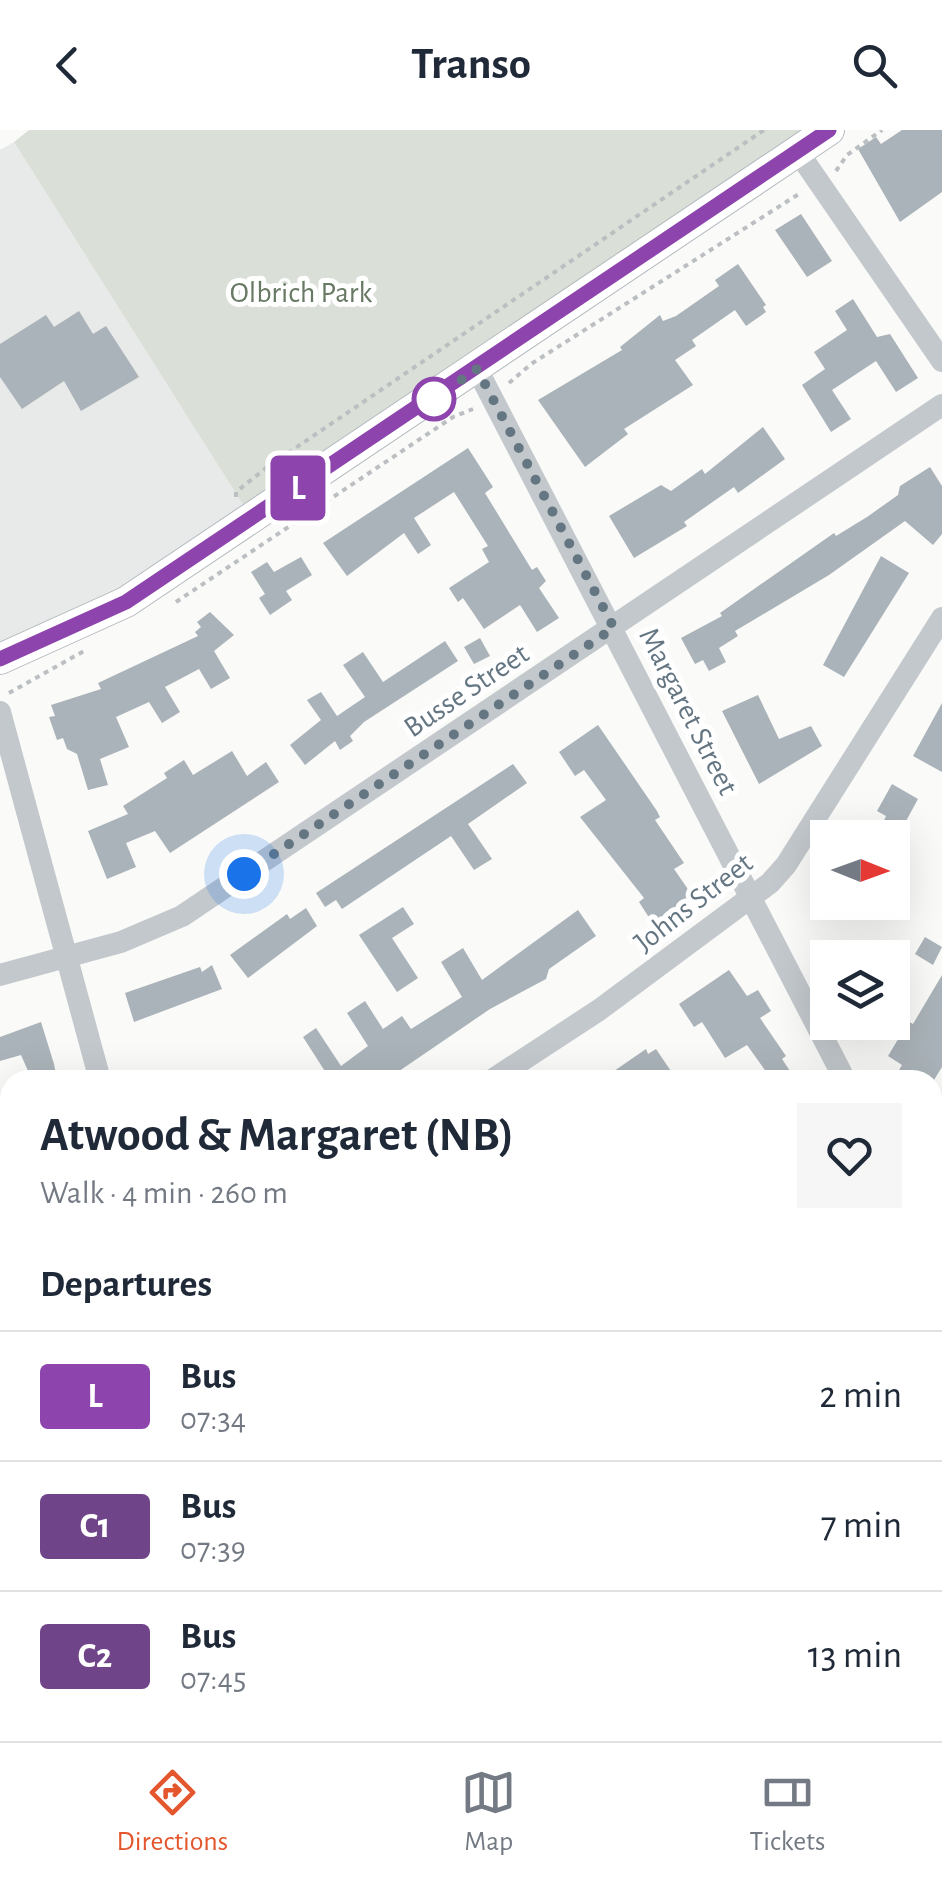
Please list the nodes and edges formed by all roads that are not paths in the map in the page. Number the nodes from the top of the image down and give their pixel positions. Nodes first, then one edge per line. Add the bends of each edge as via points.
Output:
1 (829, 130) edge
2 (798, 152) junction
3 (942, 361) edge
4 (477, 369) junction
5 (942, 405) edge
6 (942, 618) edge
7 (614, 628) junction
8 (0, 660) edge
9 (0, 712) edge
10 (753, 898) junction
11 (66, 956) junction
12 (0, 975) edge
13 (97, 1070) edge
14 (506, 1070) edge
15 (839, 1070) edge

1 - 2 street
2 - 3 street
2 - 4 street
4 - 7 street, Margaret Street
4 - 8 street via 126,602
5 - 7 street, Busse Street
6 - 10 street, Johns Street via 786,865
7 - 10 street, Margaret Street
7 - 11 street, Busse Street via 182,916
9 - 11 street
10 - 14 street, Johns Street
10 - 15 street, Margaret Street
11 - 12 street, Busse Street
11 - 13 street

